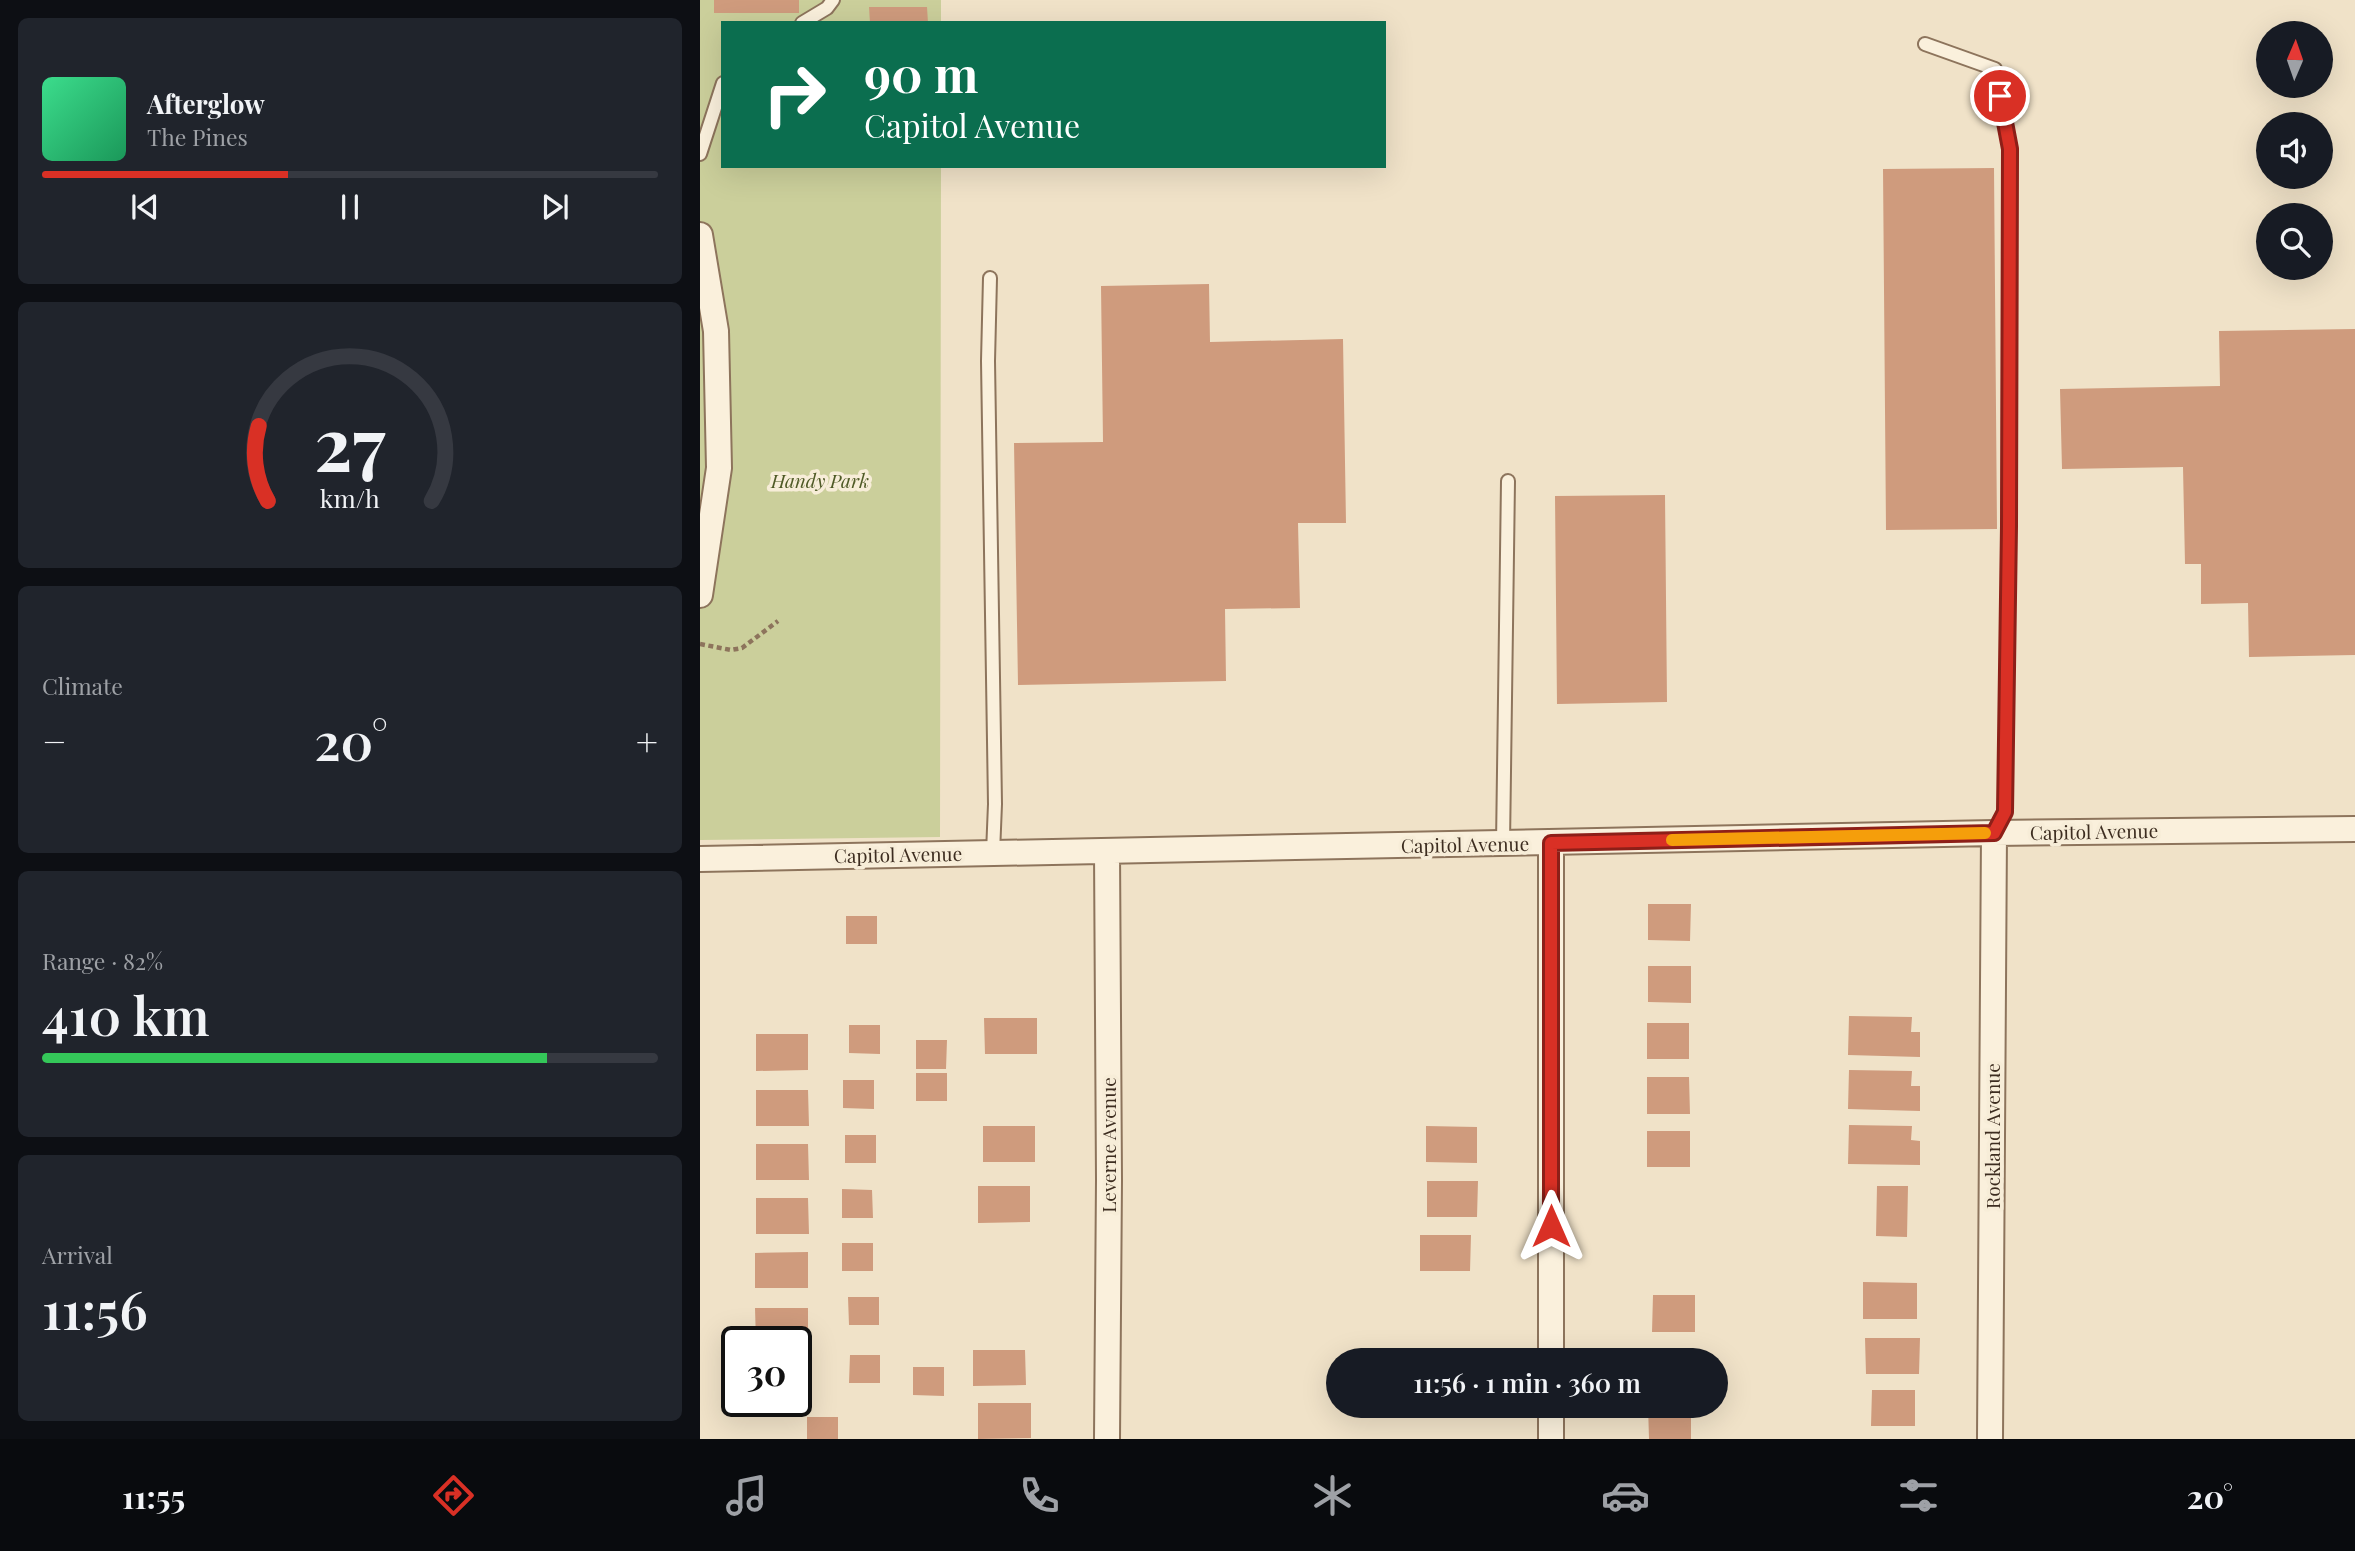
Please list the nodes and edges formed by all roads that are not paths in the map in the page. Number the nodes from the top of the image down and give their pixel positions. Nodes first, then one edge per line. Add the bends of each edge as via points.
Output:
1 (833, 0) edge
2 (806, 21) edge
3 (1925, 44) dead end
4 (721, 89) edge
5 (700, 154) edge
6 (700, 235) edge
7 (990, 278) dead end
8 (1508, 481) dead end
9 (700, 595) edge
10 (2355, 829) edge
11 (1994, 833) junction
12 (1551, 843) junction
13 (1503, 844) junction
14 (1107, 850) junction
15 (993, 853) junction
16 (700, 859) edge
17 (1551, 1348) edge
18 (1551, 1418) edge
19 (1107, 1439) edge
20 (1550, 1439) edge
21 (1990, 1439) edge

1 - 2 lane
3 - 11 lane via 1995,69 2010,149 2005,812
4 - 5 lane
6 - 9 street via 716,331 719,468
7 - 15 lane
8 - 13 lane
10 - 11 street, Capitol Avenue
11 - 12 street, Capitol Avenue
11 - 21 street, Rockland Avenue
12 - 13 street, Capitol Avenue
12 - 17 street
13 - 14 street, Capitol Avenue
14 - 15 street, Capitol Avenue
14 - 19 street, Leverne Avenue
15 - 16 street, Capitol Avenue
18 - 20 street

